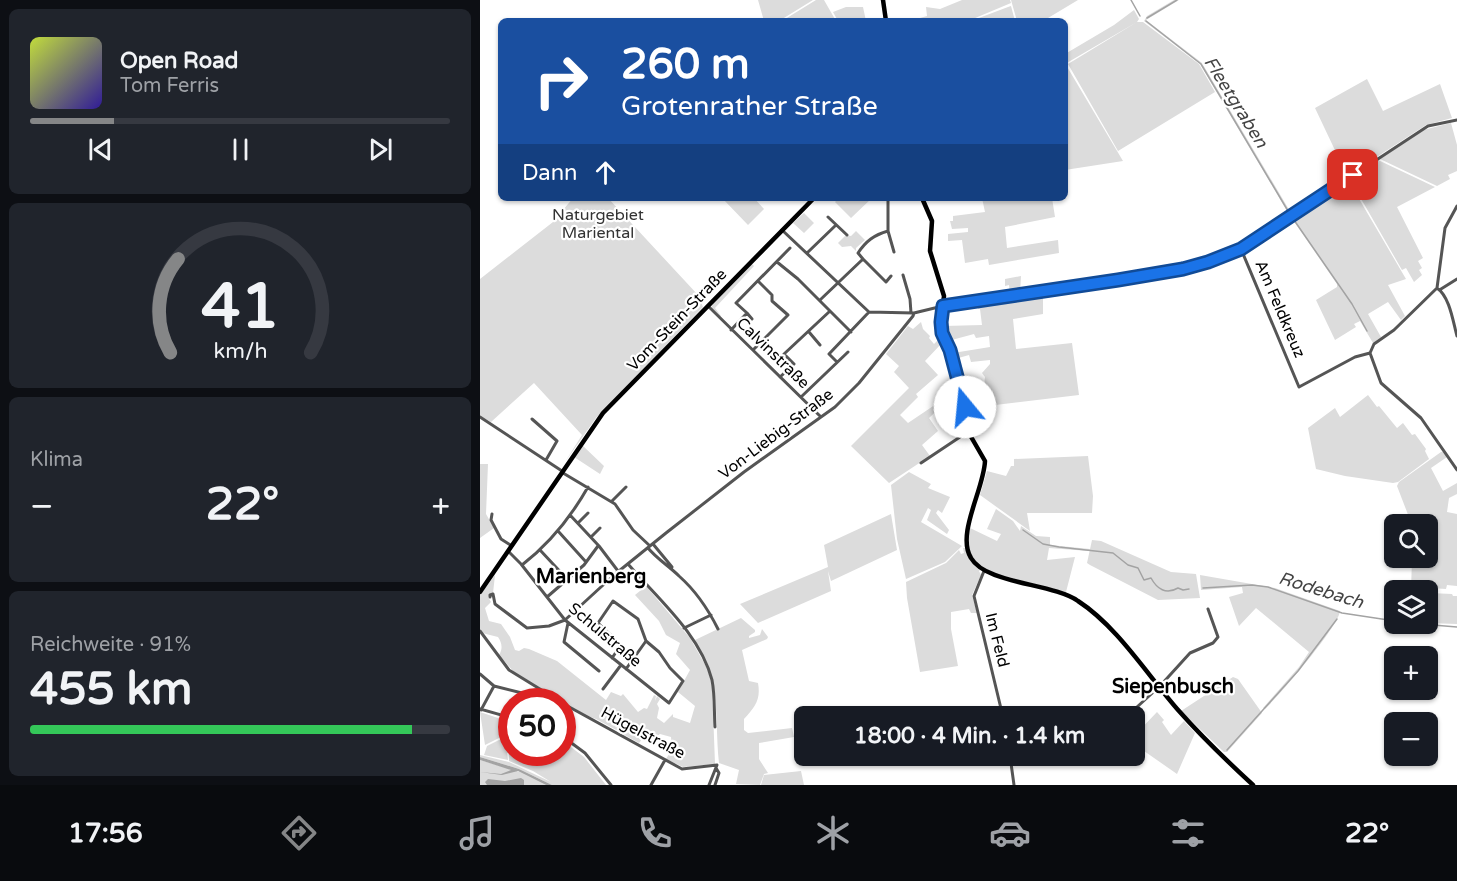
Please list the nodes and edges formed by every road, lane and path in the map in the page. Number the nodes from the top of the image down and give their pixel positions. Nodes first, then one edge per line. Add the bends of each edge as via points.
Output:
1 (883, 0) edge
2 (886, 18) edge
3 (1457, 120) edge
4 (811, 201) edge
5 (888, 201) edge
6 (923, 201) edge
7 (1457, 206) edge
8 (828, 217) dead end
9 (836, 225) junction
10 (782, 230) junction
11 (888, 231) junction
12 (847, 235) dead end
13 (790, 248) dead end
14 (1241, 249) junction
15 (894, 252) dead end
16 (807, 253) junction
17 (863, 259) junction
18 (777, 262) junction
19 (903, 275) dead end
20 (891, 276) dead end
21 (1457, 279) edge
22 (758, 281) junction
23 (838, 283) junction
24 (1439, 289) junction
25 (820, 300) junction
26 (708, 306) junction
27 (943, 306) junction
28 (830, 311) junction
29 (869, 312) junction
30 (747, 313) junction
31 (912, 313) junction
32 (753, 319) dead end
33 (731, 330) junction
34 (809, 332) junction
35 (851, 332) junction
36 (1457, 336) edge
37 (820, 345) dead end
38 (753, 351) junction
39 (848, 352) dead end
40 (1370, 353) junction
41 (837, 362) junction
42 (780, 377) junction
43 (1297, 380) junction
44 (1308, 382) junction
45 (801, 397) junction
46 (480, 417) edge
47 (821, 417) junction
48 (532, 419) dead end
49 (969, 431) junction
50 (546, 460) junction
51 (921, 463) dead end
52 (563, 470) junction
53 (1457, 470) edge
54 (588, 487) junction
55 (626, 487) dead end
56 (612, 501) junction
57 (588, 513) dead end
58 (492, 514) dead end
59 (570, 515) junction
60 (578, 523) junction
61 (600, 528) dead end
62 (558, 531) junction
63 (591, 537) junction
64 (599, 546) junction
65 (650, 546) junction
66 (510, 549) junction
67 (540, 550) junction
68 (586, 562) junction
69 (628, 564) junction
70 (522, 565) junction
71 (618, 571) junction
72 (984, 571) junction
73 (567, 579) junction
74 (480, 592) edge
75 (547, 597) junction
76 (493, 602) dead end
77 (1208, 609) dead end
78 (711, 615) junction
79 (566, 621) junction
80 (684, 628) junction
81 (718, 629) dead end
82 (480, 631) edge
83 (646, 641) junction
84 (612, 658) junction
85 (621, 665) junction
86 (626, 669) junction
87 (599, 671) dead end
88 (480, 674) edge
89 (494, 686) junction
90 (1160, 686) junction
91 (502, 688) edge
92 (538, 688) edge
93 (606, 688) dead end
94 (1000, 706) edge
95 (1138, 706) edge
96 (481, 710) edge
97 (576, 711) edge
98 (498, 714) edge
99 (715, 727) dead end
100 (576, 746) edge
101 (665, 760) junction
102 (1011, 766) edge
103 (717, 767) junction
104 (610, 785) edge
105 (651, 785) edge
106 (709, 785) edge
107 (715, 785) edge
108 (1014, 785) edge
109 (1253, 785) edge

1 - 2 main road
3 - 14 street via 1428,126
4 - 10 main road, Vom-Stein-Straße
5 - 11 street
6 - 27 main road via 932,221 930,250 944,295
7 - 24 street via 1445,228
8 - 9 street
9 - 12 street
9 - 16 street
10 - 16 street
10 - 26 main road, Vom-Stein-Straße
11 - 15 street
11 - 17 street via 868,241 858,253
13 - 18 street
14 - 27 street via 1183,269
14 - 43 street, Am Feldkreuz
16 - 23 street
17 - 20 street via 886,282
17 - 23 street
18 - 22 street
18 - 25 street
19 - 31 street
21 - 24 street
22 - 30 street via 736,303
22 - 38 street via 788,315
23 - 25 street
23 - 29 street
24 - 36 street
24 - 40 street via 1374,344
25 - 28 street
26 - 33 street, Calvinstraße
26 - 52 main road, Vom-Stein-Straße via 603,413
27 - 31 street
27 - 49 main road via 942,333 964,398
28 - 34 street
28 - 35 street
29 - 31 street
29 - 35 street
30 - 32 street
30 - 33 street
31 - 47 street, Von-Liebig-Straße via 856,386
33 - 38 street, Calvinstraße
34 - 37 street
34 - 42 street via 784,354 794,364
35 - 41 street via 829,354
38 - 42 street, Calvinstraße
39 - 41 street
40 - 44 street, Am Feldkreuz via 1355,356
40 - 53 street via 1381,383 1424,421
41 - 45 street
42 - 45 street, Calvinstraße
43 - 44 street, Am Feldkreuz
43 - 44 street, Am Feldkreuz via 1299,387
45 - 47 street, Calvinstraße
46 - 50 street
47 - 65 street, Von-Liebig-Straße
48 - 50 street via 557,441
49 - 51 street
49 - 72 main road via 985,465 966,544 972,561
50 - 52 street
52 - 54 street
52 - 66 main road, Vom-Stein-Straße
54 - 56 street
54 - 59 street
55 - 56 street
56 - 65 street
57 - 60 street
58 - 66 street, Schulstraße via 498,534
59 - 60 street
59 - 62 street
60 - 63 street
61 - 63 street
62 - 67 street
62 - 68 street
63 - 64 street
64 - 68 street
64 - 71 street
65 - 69 street, Von-Liebig-Straße
65 - 78 street via 685,581
66 - 70 street, Schulstraße
66 - 74 main road, Vom-Stein-Straße
67 - 70 street
67 - 73 street
68 - 73 street
69 - 71 street, Von-Liebig-Straße
69 - 80 street
70 - 75 street, Schulstraße
71 - 79 street, Von-Liebig-Straße
72 - 90 main road via 1075,598 1099,617
72 - 94 street, Im Feld via 974,596
73 - 75 street
75 - 79 street, Schulstraße
76 - 79 street via 527,628
77 - 90 street via 1218,637 1188,655
78 - 80 street
78 - 81 street
79 - 84 street, Schulstraße
79 - 87 street via 564,642
80 - 99 street via 710,674
82 - 92 street, Hügelstraße via 509,670
83 - 84 street via 638,619 613,601 598,623 621,645
83 - 86 street
83 - 86 street, Schulstraße via 683,680 669,703
84 - 85 street, Schulstraße
85 - 86 street, Schulstraße
85 - 93 street
88 - 89 street
89 - 91 street
89 - 96 street
90 - 95 street
90 - 109 main road
96 - 98 street
97 - 101 street, Hügelstraße
100 - 104 street
101 - 103 street, Hügelstraße via 682,769
101 - 105 street
102 - 108 street
103 - 106 street
103 - 107 street

